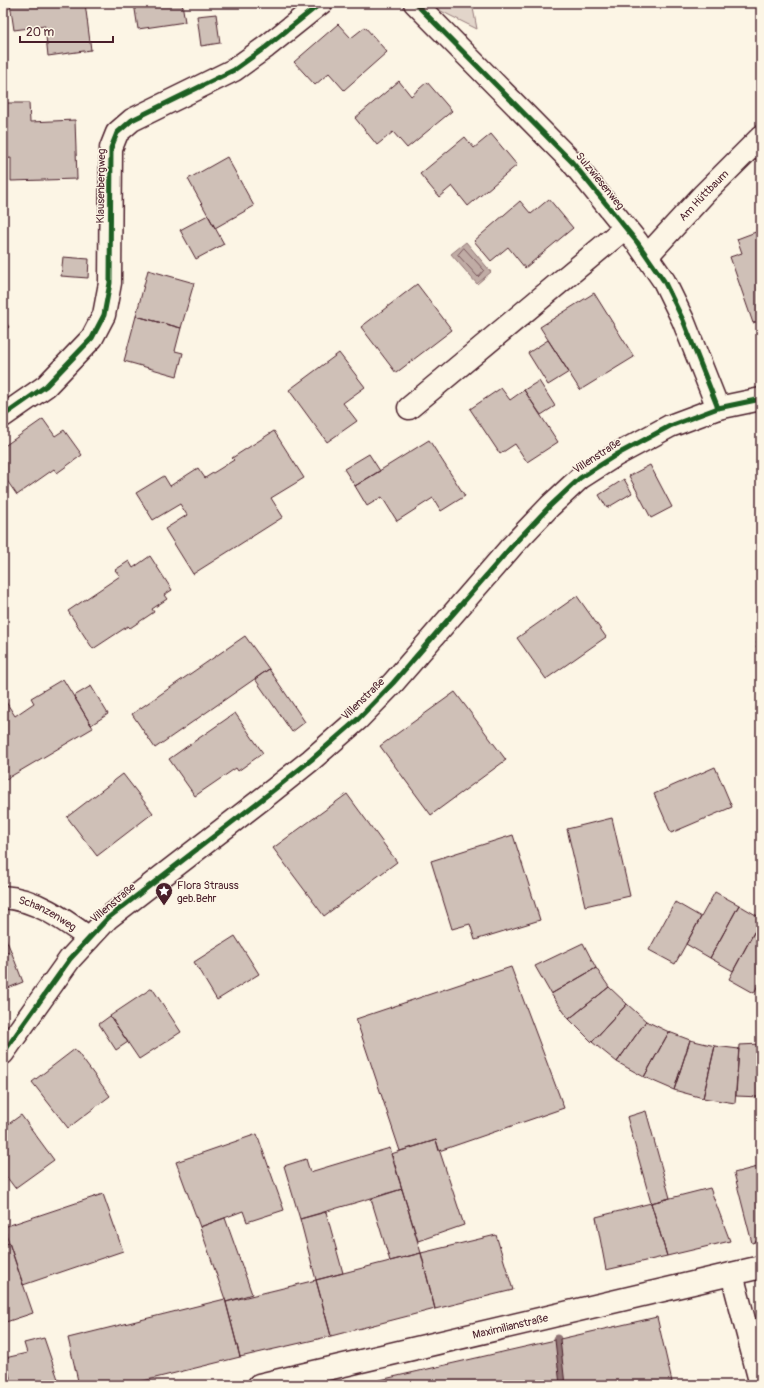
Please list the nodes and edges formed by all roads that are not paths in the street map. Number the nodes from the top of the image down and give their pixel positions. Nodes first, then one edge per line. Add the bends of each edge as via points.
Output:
1 (321, 3) edge
2 (415, 3) edge
3 (761, 137) edge
4 (625, 228) junction
5 (647, 256) junction
6 (761, 399) edge
7 (409, 408) dead end
8 (718, 408) junction
9 (3, 416) edge
10 (3, 897) edge
11 (89, 938) junction
12 (3, 1053) edge
13 (761, 1267) edge
14 (732, 1274) junction
15 (259, 1385) edge
16 (761, 1385) edge

1 - 9 street, Klausenbergweg via 234,70 132,120 117,133 111,148 110,283 104,315 92,338 46,386
2 - 4 street, Sulzwiesenweg via 572,162
3 - 5 street, Am Hüttbaum
4 - 5 street, Sulzwiesenweg
4 - 7 street
5 - 8 street, Sulzwiesenweg via 664,281 683,320
6 - 8 street, Villenstraße
8 - 11 street, Villenstraße via 670,426 580,478 512,546 393,683 358,719 266,796 108,918
10 - 11 street, Schanzenweg via 16,898 44,908
11 - 12 street, Villenstraße via 70,959
13 - 14 street, Maximilianstraße
14 - 15 street, Maximilianstraße
14 - 16 street

